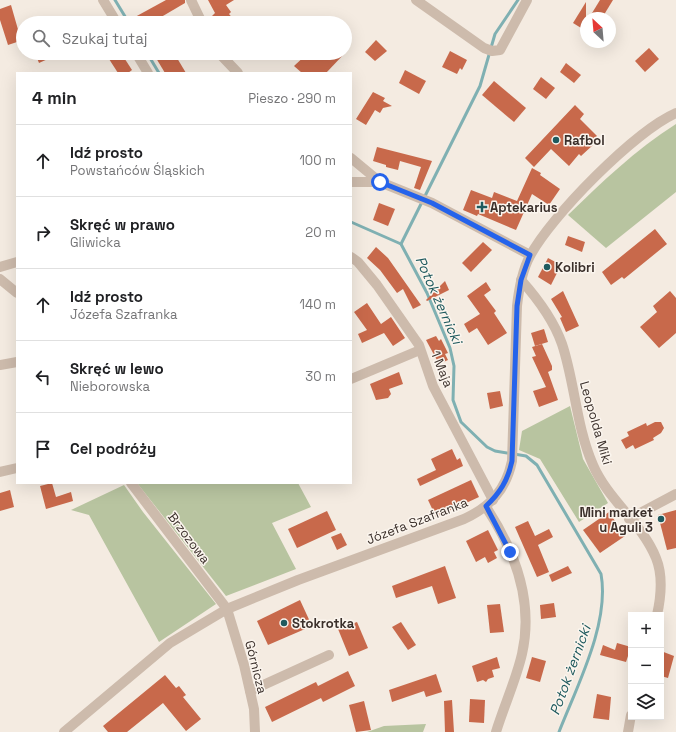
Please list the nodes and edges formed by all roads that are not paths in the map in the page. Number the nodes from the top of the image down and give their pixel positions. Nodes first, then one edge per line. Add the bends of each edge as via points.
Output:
1 (103, 0) edge
2 (191, 0) edge
3 (416, 0) edge
4 (527, 0) edge
5 (113, 16) edge
6 (199, 16) edge
7 (140, 60) edge
8 (226, 60) edge
9 (147, 72) edge
10 (237, 72) edge
11 (676, 113) edge
12 (352, 159) edge
13 (352, 182) edge
14 (380, 182) junction
15 (530, 255) junction
16 (352, 258) edge
17 (16, 262) edge
18 (0, 267) edge
19 (0, 279) edge
20 (521, 280) junction
21 (16, 292) edge
22 (420, 350) junction
23 (16, 362) edge
24 (0, 365) edge
25 (352, 379) edge
26 (16, 468) edge
27 (0, 472) edge
28 (132, 484) edge
29 (676, 494) edge
30 (490, 503) junction
31 (629, 519) junction
32 (227, 609) junction
33 (657, 612) edge
34 (329, 655) dead end
35 (250, 691) junction
36 (630, 720) edge
37 (64, 732) edge
38 (255, 732) edge
39 (496, 732) edge
40 (628, 732) edge

1 - 5 street
2 - 6 street
3 - 4 street via 488,50 500,50
7 - 9 street
8 - 10 street
11 - 15 street, Józefa Szafranka via 654,126 614,160 564,210
12 - 14 street
13 - 14 street
14 - 15 street via 432,203
15 - 20 street, Józefa Szafranka
16 - 22 street, 1 Maja via 377,285
17 - 18 street
19 - 21 street
20 - 30 street, Józefa Szafranka via 515,331 512,461 505,483
20 - 31 street, Leopolda Miki via 560,338 593,464 609,493
22 - 25 street
22 - 30 street, 1 Maja via 433,386
23 - 24 street
26 - 27 street
28 - 32 street, Brzozowa
29 - 31 street
30 - 32 street, Józefa Szafranka via 476,514 454,523
30 - 39 street, 1 Maja via 514,560 522,584 526,610 522,653
31 - 33 street, Leopolda Miki via 650,547 657,564 660,590
32 - 35 street, Górnicza
32 - 37 street, Józefa Szafranka via 170,643
34 - 35 street
35 - 38 street, Górnicza
36 - 40 street

